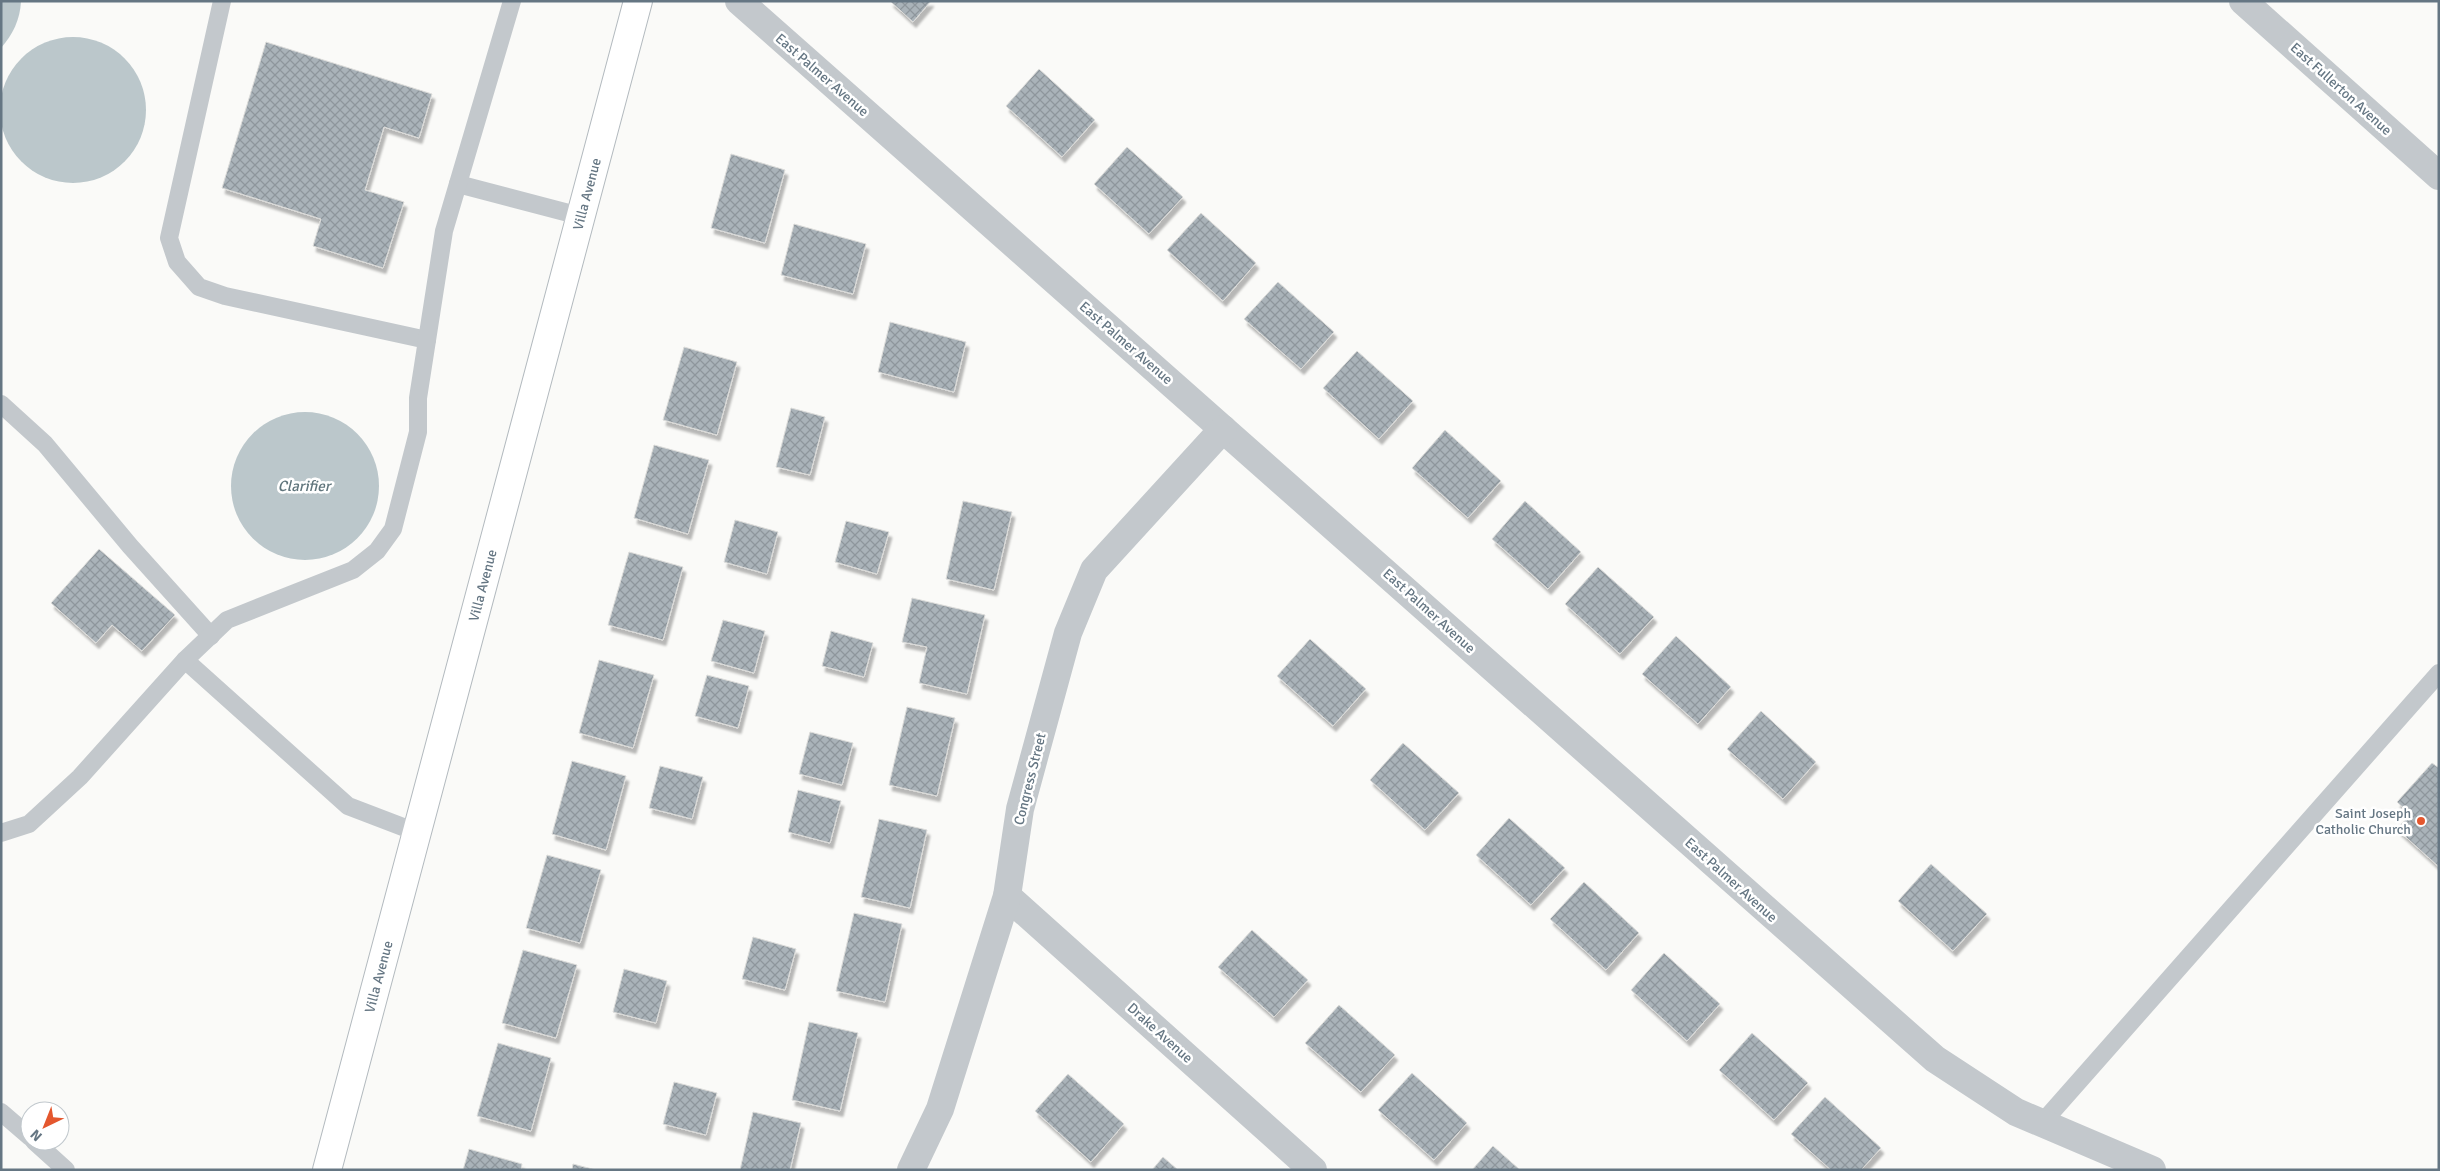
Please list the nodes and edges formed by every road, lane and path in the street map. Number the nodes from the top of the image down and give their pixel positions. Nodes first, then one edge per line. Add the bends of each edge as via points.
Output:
1 (222, 1) edge
2 (512, 1) edge
3 (638, 1) edge
4 (739, 1) edge
5 (2243, 1) edge
6 (2439, 176) edge
7 (458, 184) junction
8 (580, 216) junction
9 (427, 340) junction
10 (1, 404) edge
11 (1223, 429) junction
12 (211, 636) junction
13 (185, 660) junction
14 (2436, 682) edge
15 (416, 832) junction
16 (1, 833) edge
17 (1007, 896) junction
18 (1, 1112) edge
19 (2042, 1123) junction
20 (20, 1129) edge
21 (45, 1151) edge
22 (66, 1170) edge
23 (327, 1170) edge
24 (911, 1170) edge
25 (1313, 1170) edge
26 (2152, 1170) edge

1 - 9 lane via 169,238 177,262 199,287 226,296
2 - 7 lane
3 - 8 main road, Villa Avenue
4 - 11 street, East Palmer Avenue
5 - 6 street, East Fullerton Avenue
7 - 8 lane
7 - 9 lane via 444,231
8 - 15 main road, Villa Avenue
9 - 12 lane via 418,398 418,432 393,529 377,551 352,570 228,620
10 - 12 lane via 45,444
11 - 17 street, Congress Street via 1094,570 1068,633 1020,809
11 - 19 street, East Palmer Avenue via 1935,1059 2016,1112
12 - 13 lane
13 - 15 lane via 348,806
13 - 16 lane via 80,777 29,824
14 - 19 lane
15 - 23 main road, Villa Avenue
17 - 24 street, Congress Street via 940,1108
17 - 25 street, Drake Avenue
18 - 20 lane
19 - 26 street, East Palmer Avenue
21 - 22 lane

